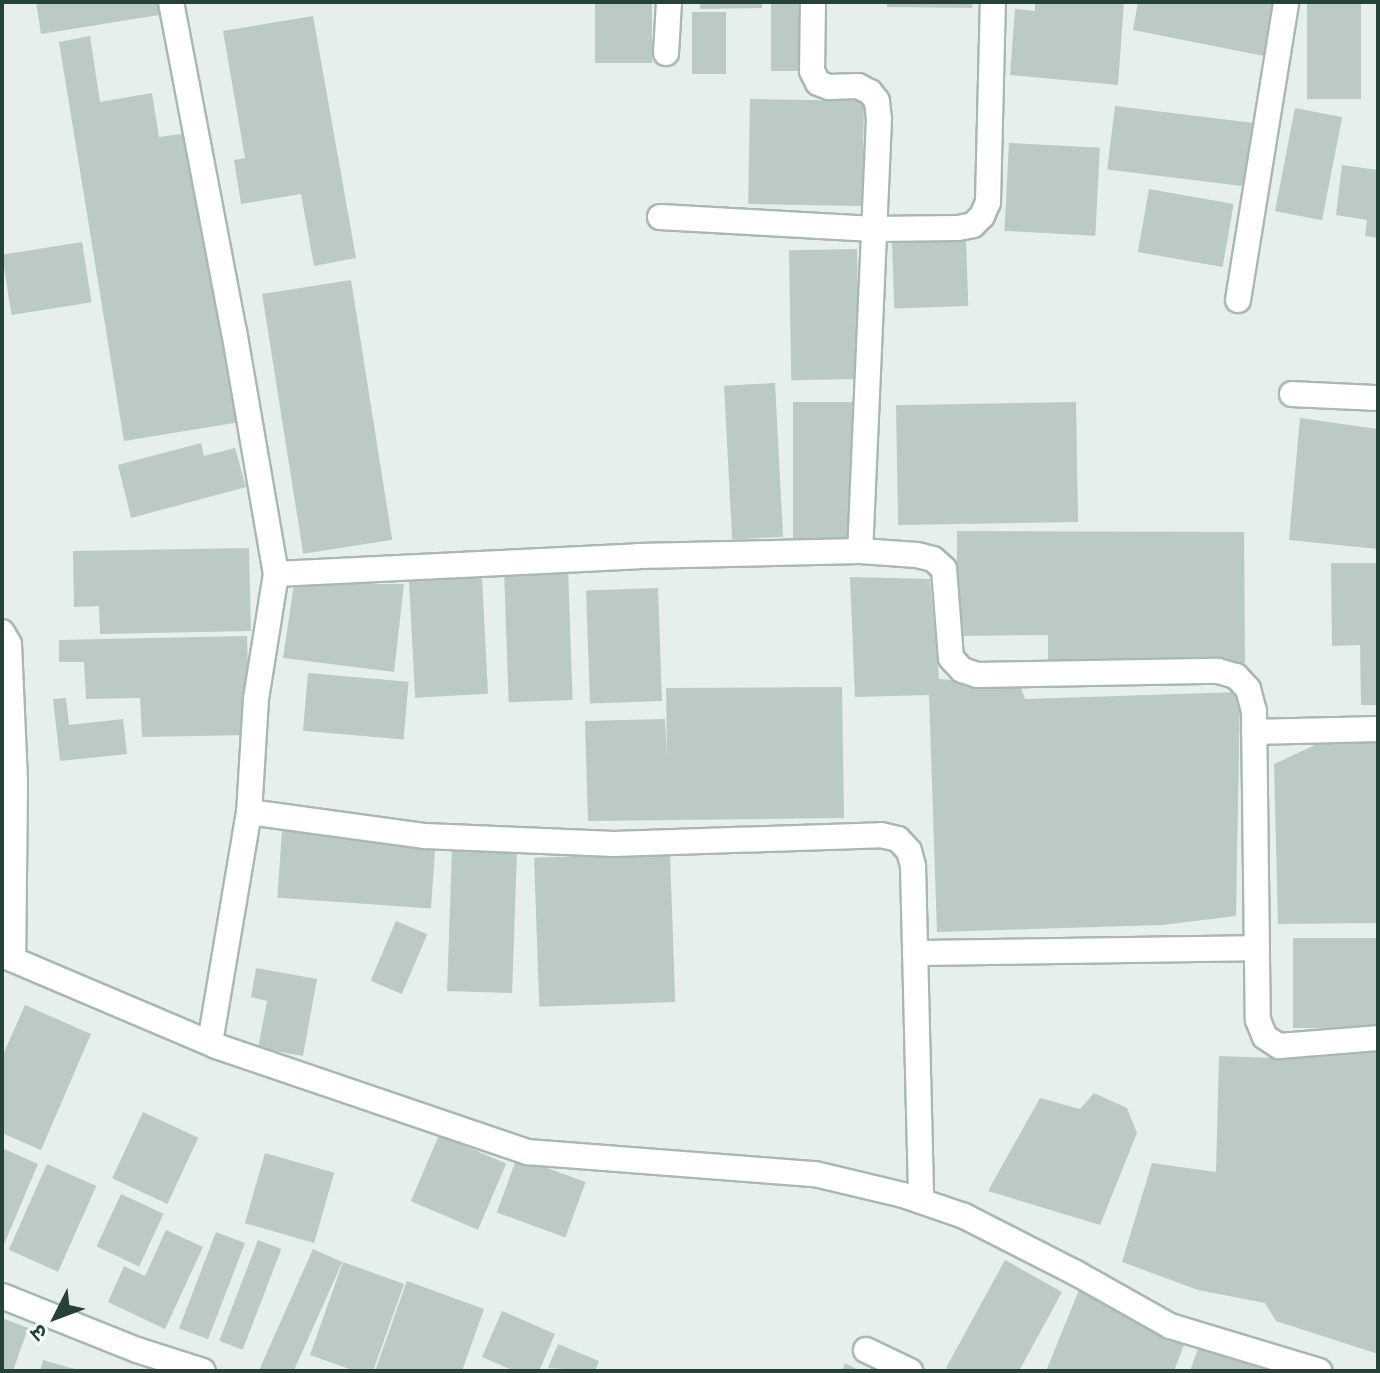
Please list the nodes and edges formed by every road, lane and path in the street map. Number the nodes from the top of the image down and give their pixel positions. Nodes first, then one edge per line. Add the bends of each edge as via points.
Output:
1 (171, 2) edge
2 (669, 2) edge
3 (813, 2) edge
4 (993, 2) edge
5 (1286, 2) edge
6 (666, 53) dead end
7 (660, 217) dead end
8 (874, 229) junction
9 (1238, 300) dead end
10 (1292, 394) dead end
11 (1378, 398) edge
12 (860, 551) junction
13 (276, 574) junction
14 (2, 632) edge
15 (1378, 729) edge
16 (1254, 732) junction
17 (249, 812) junction
18 (1257, 948) junction
19 (915, 953) junction
20 (8, 957) edge
21 (1378, 1038) edge
22 (210, 1043) junction
23 (921, 1201) junction
24 (2, 1296) edge
25 (866, 1350) dead end
26 (134, 1360) edge
27 (203, 1371) edge
28 (910, 1371) edge
29 (1319, 1371) edge

1 - 13 street
2 - 6 street
3 - 8 street via 812,71 818,83 858,86 877,101
4 - 8 street via 988,202 982,216 973,225 958,228
5 - 9 street
7 - 8 street
8 - 12 street
10 - 11 street
12 - 13 street via 469,562
12 - 16 street via 917,555 944,569 951,658 962,670 977,675 1218,671 1236,676 1248,689
13 - 17 street via 256,699
14 - 20 street via 9,644 15,782
15 - 16 street
16 - 18 street
17 - 19 street via 425,836 614,844 881,835 898,839 909,851
17 - 22 street
18 - 19 street
18 - 21 street via 1258,1020 1265,1037 1279,1046
19 - 23 street
20 - 22 street
22 - 23 street via 527,1152 815,1174
23 - 29 street via 964,1216 1170,1326
24 - 26 street
25 - 28 street
26 - 27 street

